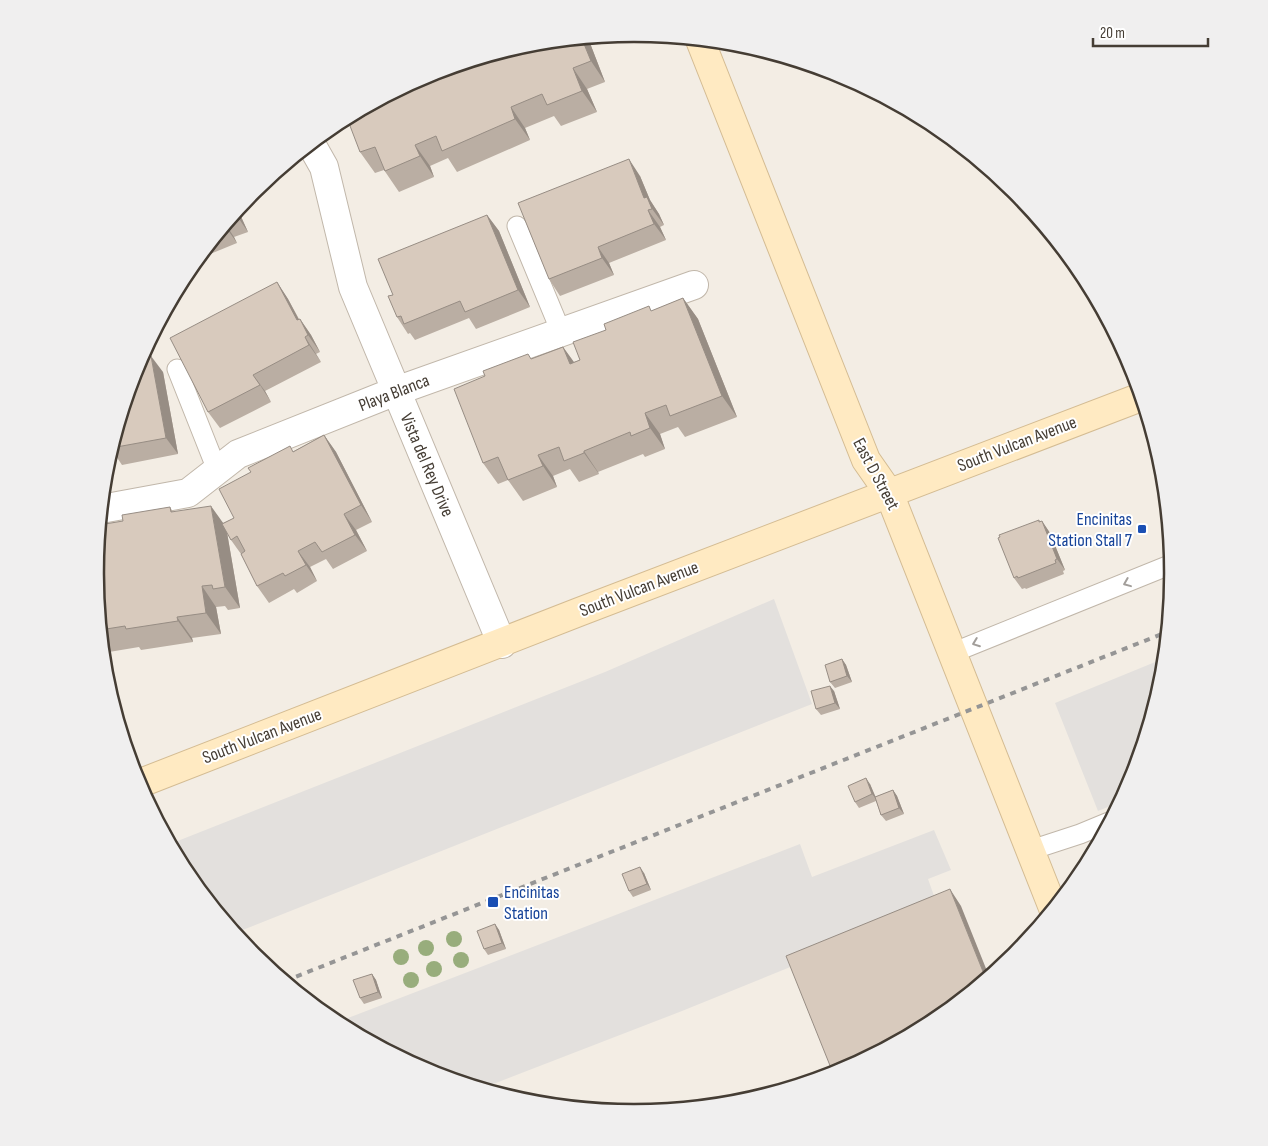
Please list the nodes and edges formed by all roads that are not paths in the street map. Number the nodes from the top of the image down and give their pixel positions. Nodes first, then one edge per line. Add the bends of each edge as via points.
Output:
1 (703, 47) edge
2 (314, 150) edge
3 (517, 226) dead end
4 (694, 285) dead end
5 (561, 332) junction
6 (177, 370) edge
7 (396, 391) junction
8 (1135, 398) edge
9 (217, 470) junction
10 (889, 493) junction
11 (108, 508) edge
12 (1164, 567) edge
13 (502, 644) junction
14 (952, 652) junction
15 (146, 781) edge
16 (1100, 826) edge
17 (1030, 850) junction
18 (1050, 902) edge

1 - 10 main road, East D Street via 866,460
2 - 7 street, Vista del Rey Drive via 324,167 353,287
3 - 5 lane
4 - 5 street, Playa Blanca
5 - 7 street, Playa Blanca
6 - 9 lane
7 - 9 street, Playa Blanca via 238,454
7 - 13 street, Vista del Rey Drive
8 - 10 main road, South Vulcan Avenue
9 - 11 street, Playa Blanca via 188,493
10 - 13 main road, South Vulcan Avenue
10 - 14 main road, East D Street
12 -> 14 lane
13 - 15 main road, South Vulcan Avenue
14 - 17 main road, East D Street
16 - 17 lane
17 - 18 main road, East D Street

